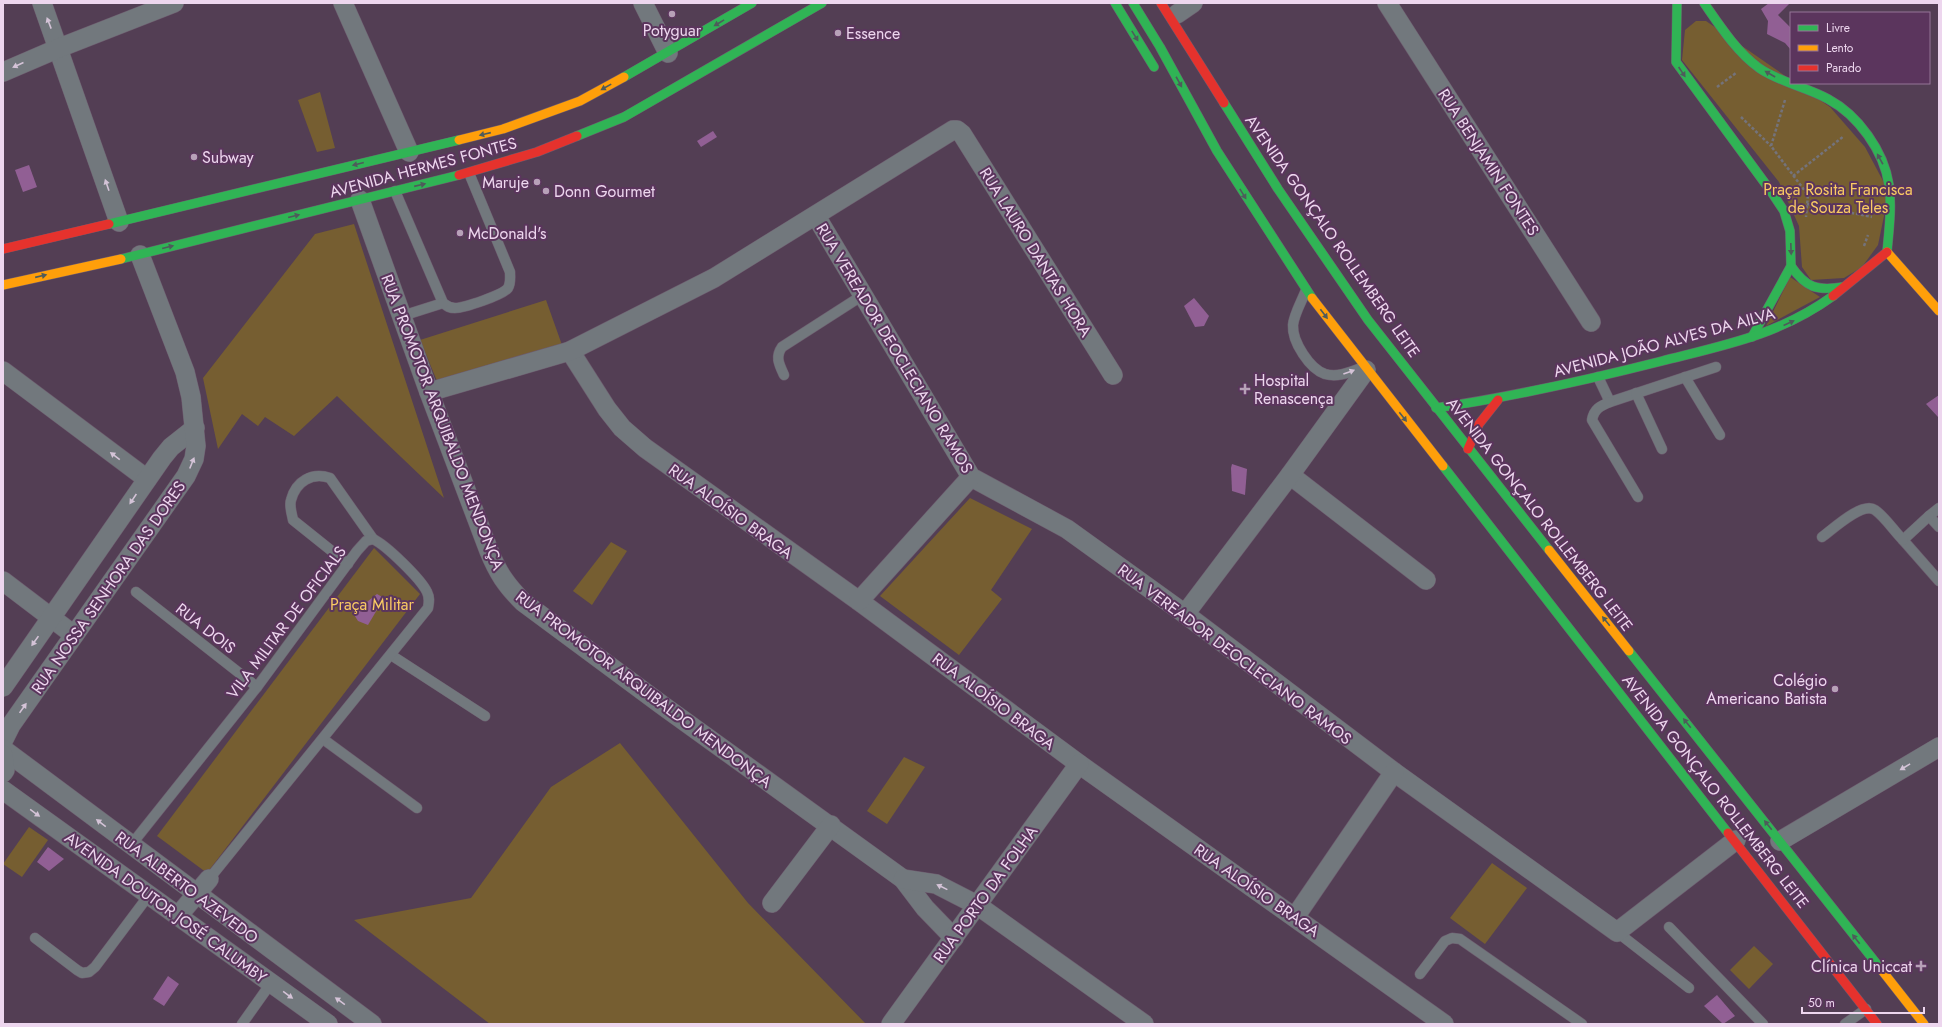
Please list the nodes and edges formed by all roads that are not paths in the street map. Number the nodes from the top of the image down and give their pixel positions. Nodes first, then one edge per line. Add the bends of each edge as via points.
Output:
1 (42, 3) edge
2 (174, 3) edge
3 (343, 3) edge
4 (643, 3) edge
5 (752, 3) edge
6 (822, 3) edge
7 (1115, 3) edge
8 (1133, 3) edge
9 (1161, 3) edge
10 (1193, 3) edge
11 (1386, 3) edge
12 (1677, 3) edge
13 (1704, 3) edge
14 (1174, 8) edge
15 (1701, 17) dead end
16 (1716, 20) junction
17 (1685, 24) dead end
18 (1676, 35) junction
19 (59, 48) junction
20 (668, 53) junction
21 (3, 72) edge
22 (1158, 73) dead end
23 (1790, 83) edge
24 (1793, 84) edge
25 (1223, 101) junction
26 (1192, 124) dead end
27 (1217, 151) junction
28 (409, 152) junction
29 (469, 174) junction
30 (395, 191) junction
31 (360, 200) junction
32 (816, 216) junction
33 (119, 222) junction
34 (3, 249) edge
35 (1886, 252) junction
36 (140, 255) junction
37 (1791, 266) junction
38 (3, 285) edge
39 (1845, 286) junction
40 (1306, 290) junction
41 (863, 295) junction
42 (443, 303) junction
43 (1939, 311) edge
44 (402, 316) junction
45 (1591, 322) dead end
46 (1752, 337) junction
47 (570, 351) junction
48 (1716, 367) dead end
49 (1365, 368) junction
50 (3, 371) edge
51 (784, 375) dead end
52 (1113, 375) dead end
53 (1598, 377) junction
54 (1686, 377) junction
55 (429, 392) junction
56 (1636, 393) junction
57 (1498, 400) junction
58 (1610, 402) junction
59 (1436, 408) junction
60 (195, 428) junction
61 (1720, 435) dead end
62 (1468, 449) junction
63 (1662, 449) dead end
64 (1290, 475) junction
65 (971, 477) junction
66 (146, 479) junction
67 (1638, 497) dead end
68 (1939, 508) edge
69 (1929, 516) junction
70 (1939, 527) edge
71 (1822, 537) dead end
72 (373, 539) junction
73 (1903, 540) junction
74 (348, 564) junction
75 (1426, 580) dead end
76 (3, 581) edge
77 (1939, 581) edge
78 (136, 592) dead end
79 (859, 601) junction
80 (1185, 614) junction
81 (51, 618) junction
82 (74, 635) junction
83 (391, 655) junction
84 (3, 687) edge
85 (257, 687) junction
86 (485, 716) dead end
87 (322, 739) junction
88 (3, 741) edge
89 (1939, 747) edge
90 (3, 749) edge
91 (3, 755) edge
92 (1080, 764) junction
93 (1394, 772) junction
94 (3, 773) edge
95 (3, 790) edge
96 (417, 808) dead end
97 (831, 825) junction
98 (1736, 840) junction
99 (1780, 841) junction
100 (131, 845) junction
101 (209, 879) joint
102 (903, 879) junction
103 (196, 894) junction
104 (149, 896) junction
105 (772, 903) dead end
106 (977, 905) junction
107 (178, 916) junction
108 (1295, 917) junction
109 (1668, 927) dead end
110 (1617, 932) junction
111 (35, 938) dead end
112 (954, 938) junction
113 (1420, 974) dead end
114 (271, 983) junction
115 (1689, 988) dead end
116 (1866, 1009) junction
117 (242, 1024) edge
118 (328, 1024) edge
119 (372, 1024) edge
120 (891, 1024) edge
121 (1144, 1024) edge
122 (1444, 1024) edge
123 (1582, 1024) edge
124 (1764, 1024) edge
125 (1845, 1024) edge
126 (1877, 1024) edge
127 (1924, 1024) edge

19 -> 1 street
2 - 19 street
3 - 28 street
4 - 20 street
5 -> 20 main road, AVENIDA HERMES FONTES
6 - 29 main road, AVENIDA HERMES FONTES via 624,117 537,152
7 -> 22 main road
8 -> 27 main road, AVENIDA GONÇALO ROLLEMBERG LEITE
9 - 25 main road, AVENIDA GONÇALO ROLLEMBERG LEITE
10 - 14 street
11 - 45 street, RUA BENJAMIN FONTES
12 - 18 main road
13 - 16 main road
14 - 25 main road
15 - 16 main road
23 -> 16 main road via 1759,68 1748,59
17 - 18 main road
18 -> 37 main road via 1676,62 1784,211 1790,231
19 -> 21 street
33 -> 19 street
20 -> 28 main road, AVENIDA HERMES FONTES via 580,101 503,129
35 -> 24 main road via 1890,228 1889,184 1884,166 1870,140 1841,107
25 - 59 main road, AVENIDA GONÇALO ROLLEMBERG LEITE via 1278,189 1368,320
26 - 27 main road
27 -> 40 main road, AVENIDA GONÇALO ROLLEMBERG LEITE
28 -> 33 main road, AVENIDA HERMES FONTES
30 -> 29 main road, AVENIDA HERMES FONTES
29 - 42 lane via 510,272 510,282 508,288 500,294 457,308
30 - 31 main road, AVENIDA HERMES FONTES
30 - 42 lane
36 -> 31 main road, AVENIDA HERMES FONTES
31 - 44 street, RUA PROMOTOR ARQUIBALDO MENDONÇA
32 - 41 street, RUA VEREADOR DEOCLECIANO RAMOS
32 - 47 street via 714,278
32 - 52 street, RUA LAURO DANTAS HORA via 953,130 957,130 962,134
33 - 34 main road, AVENIDA HERMES FONTES
35 - 39 main road, AVENIDA JOÃO ALVES DA AILVA
35 - 43 main road
38 -> 36 main road, AVENIDA HERMES FONTES
36 - 60 street, RUA NOSSA SENHORA DAS DORES via 185,372
37 - 39 main road via 1804,283 1814,288 1831,289
37 - 46 main road
46 -> 39 main road, AVENIDA JOÃO ALVES DA AILVA via 1789,324
40 -> 49 main road, AVENIDA GONÇALO ROLLEMBERG LEITE
40 -> 49 lane via 1293,325 1296,341 1309,362 1325,374 1344,375
41 - 51 lane via 782,347 777,353 777,359
41 - 65 street, RUA VEREADOR DEOCLECIANO RAMOS
42 - 44 lane
44 - 55 street, RUA PROMOTOR ARQUIBALDO MENDONÇA
46 - 53 main road, AVENIDA JOÃO ALVES DA AILVA
47 - 55 street
47 - 79 street, RUA ALOÍSIO BRAGA via 607,410 622,428 645,448
48 - 54 lane
49 - 64 street
49 -> 98 main road, AVENIDA GONÇALO ROLLEMBERG LEITE
66 -> 50 street
53 - 57 main road, AVENIDA JOÃO ALVES DA AILVA
53 - 58 lane
54 - 56 lane
54 - 61 lane
55 - 97 street, RUA PROMOTOR ARQUIBALDO MENDONÇA via 498,572 508,587 523,602 662,705
56 - 58 lane
56 - 63 lane
57 - 59 main road, AVENIDA JOÃO ALVES DA AILVA
57 - 62 main road via 1479,424
58 - 67 lane via 1600,406 1593,413 1592,420
59 - 62 main road, AVENIDA GONÇALO ROLLEMBERG LEITE
60 - 66 street, RUA NOSSA SENHORA DAS DORES via 171,447
82 -> 60 street, RUA NOSSA SENHORA DAS DORES via 186,476 194,459
99 -> 62 main road, AVENIDA GONÇALO ROLLEMBERG LEITE
64 - 75 street
64 - 80 street
65 - 79 street
65 - 80 street, RUA VEREADOR DEOCLECIANO RAMOS via 1067,529
66 -> 81 street, RUA NOSSA SENHORA DAS DORES
68 - 69 lane
69 - 70 lane
69 - 73 lane
71 - 73 lane via 1856,512 1868,508 1875,510
72 - 74 lane, VILA MILITAR DE OFICIALS via 366,541
72 - 74 lane via 330,478 321,475 310,477 297,487 290,502 293,520
72 - 83 lane via 382,544 423,586 430,600 428,608
73 - 77 lane
74 - 85 lane, VILA MILITAR DE OFICIALS
76 - 81 street
78 - 85 lane, RUA DOIS
79 - 92 street, RUA ALOÍSIO BRAGA
80 - 93 street, RUA VEREADOR DEOCLECIANO RAMOS
81 - 82 street
81 -> 84 street, RUA NOSSA SENHORA DAS DORES
88 -> 82 street, RUA NOSSA SENHORA DAS DORES via 11,725
83 - 86 lane
83 - 87 lane
85 - 100 lane, VILA MILITAR DE OFICIALS
87 - 96 lane
87 - 101 lane
89 -> 99 street
100 -> 90 street, RUA ALBERTO AZEVEDO
91 - 94 street
92 - 106 street, RUA PORTO DA FOLHA
92 - 108 street, RUA ALOÍSIO BRAGA
93 - 108 street
93 - 110 street, RUA VEREADOR DEOCLECIANO RAMOS
95 -> 104 street, AVENIDA DOUTOR JOSÉ CALUMBY
97 - 102 street, RUA PROMOTOR ARQUIBALDO MENDONÇA
97 - 105 street
98 - 110 street
98 - 116 main road, AVENIDA GONÇALO ROLLEMBERG LEITE
127 -> 99 main road, AVENIDA GONÇALO ROLLEMBERG LEITE
100 - 103 street, RUA ALBERTO AZEVEDO
101 - 103 street
106 -> 102 street, RUA PROMOTOR ARQUIBALDO MENDONÇA via 936,884
102 - 112 street, RUA PROMOTOR ARQUIBALDO MENDONÇA via 925,908
103 - 107 street
119 -> 103 street, RUA ALBERTO AZEVEDO
104 - 107 street, AVENIDA DOUTOR JOSÉ CALUMBY
104 - 111 lane via 96,967 89,972 82,973 77,970
106 - 112 street, RUA PORTO DA FOLHA
106 - 121 street, RUA PROMOTOR ARQUIBALDO MENDONÇA
107 - 114 street, AVENIDA DOUTOR JOSÉ CALUMBY
108 - 122 street, RUA ALOÍSIO BRAGA
109 - 124 lane
110 - 115 lane
112 - 120 street, RUA PORTO DA FOLHA
113 - 123 lane via 1446,941 1452,938 1460,939
114 - 117 lane
114 -> 118 street, AVENIDA DOUTOR JOSÉ CALUMBY
116 - 125 lane
116 - 126 main road, AVENIDA GONÇALO ROLLEMBERG LEITE

